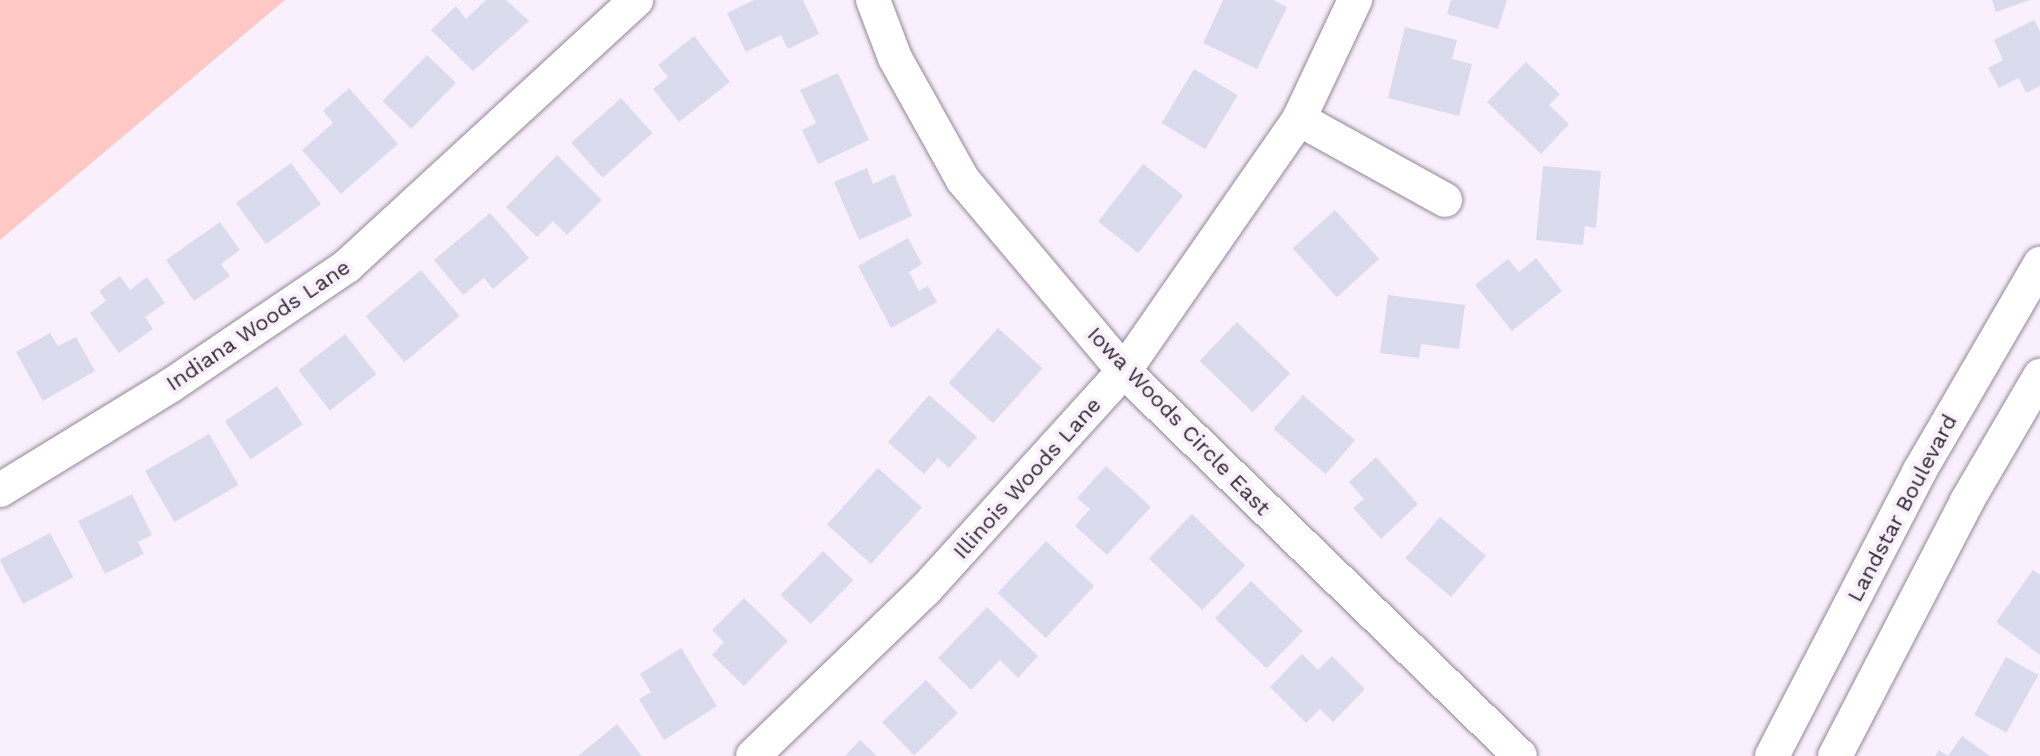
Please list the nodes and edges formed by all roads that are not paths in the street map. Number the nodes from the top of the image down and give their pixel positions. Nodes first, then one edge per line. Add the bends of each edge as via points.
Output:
1 (636, 0) edge
2 (873, 0) edge
3 (1355, 0) edge
4 (1299, 119) junction
5 (1445, 200) dead end
6 (2040, 264) edge
7 (1124, 371) junction
8 (2040, 376) edge
9 (0, 490) edge
10 (753, 756) edge
11 (1520, 756) edge
12 (1772, 756) edge
13 (1835, 756) edge

1 - 9 street, Indiana Woods Lane via 347,266 170,386
2 - 7 street, Iowa Woods Circle East via 895,58 963,180
3 - 4 street, Illinois Woods Lane
4 - 5 street
4 - 7 street, Illinois Woods Lane
6 - 12 street, Landstar Boulevard via 1919,472
7 - 10 street, Illinois Woods Lane via 926,589
7 - 11 street, Iowa Woods Circle East
8 - 13 street via 1967,501

